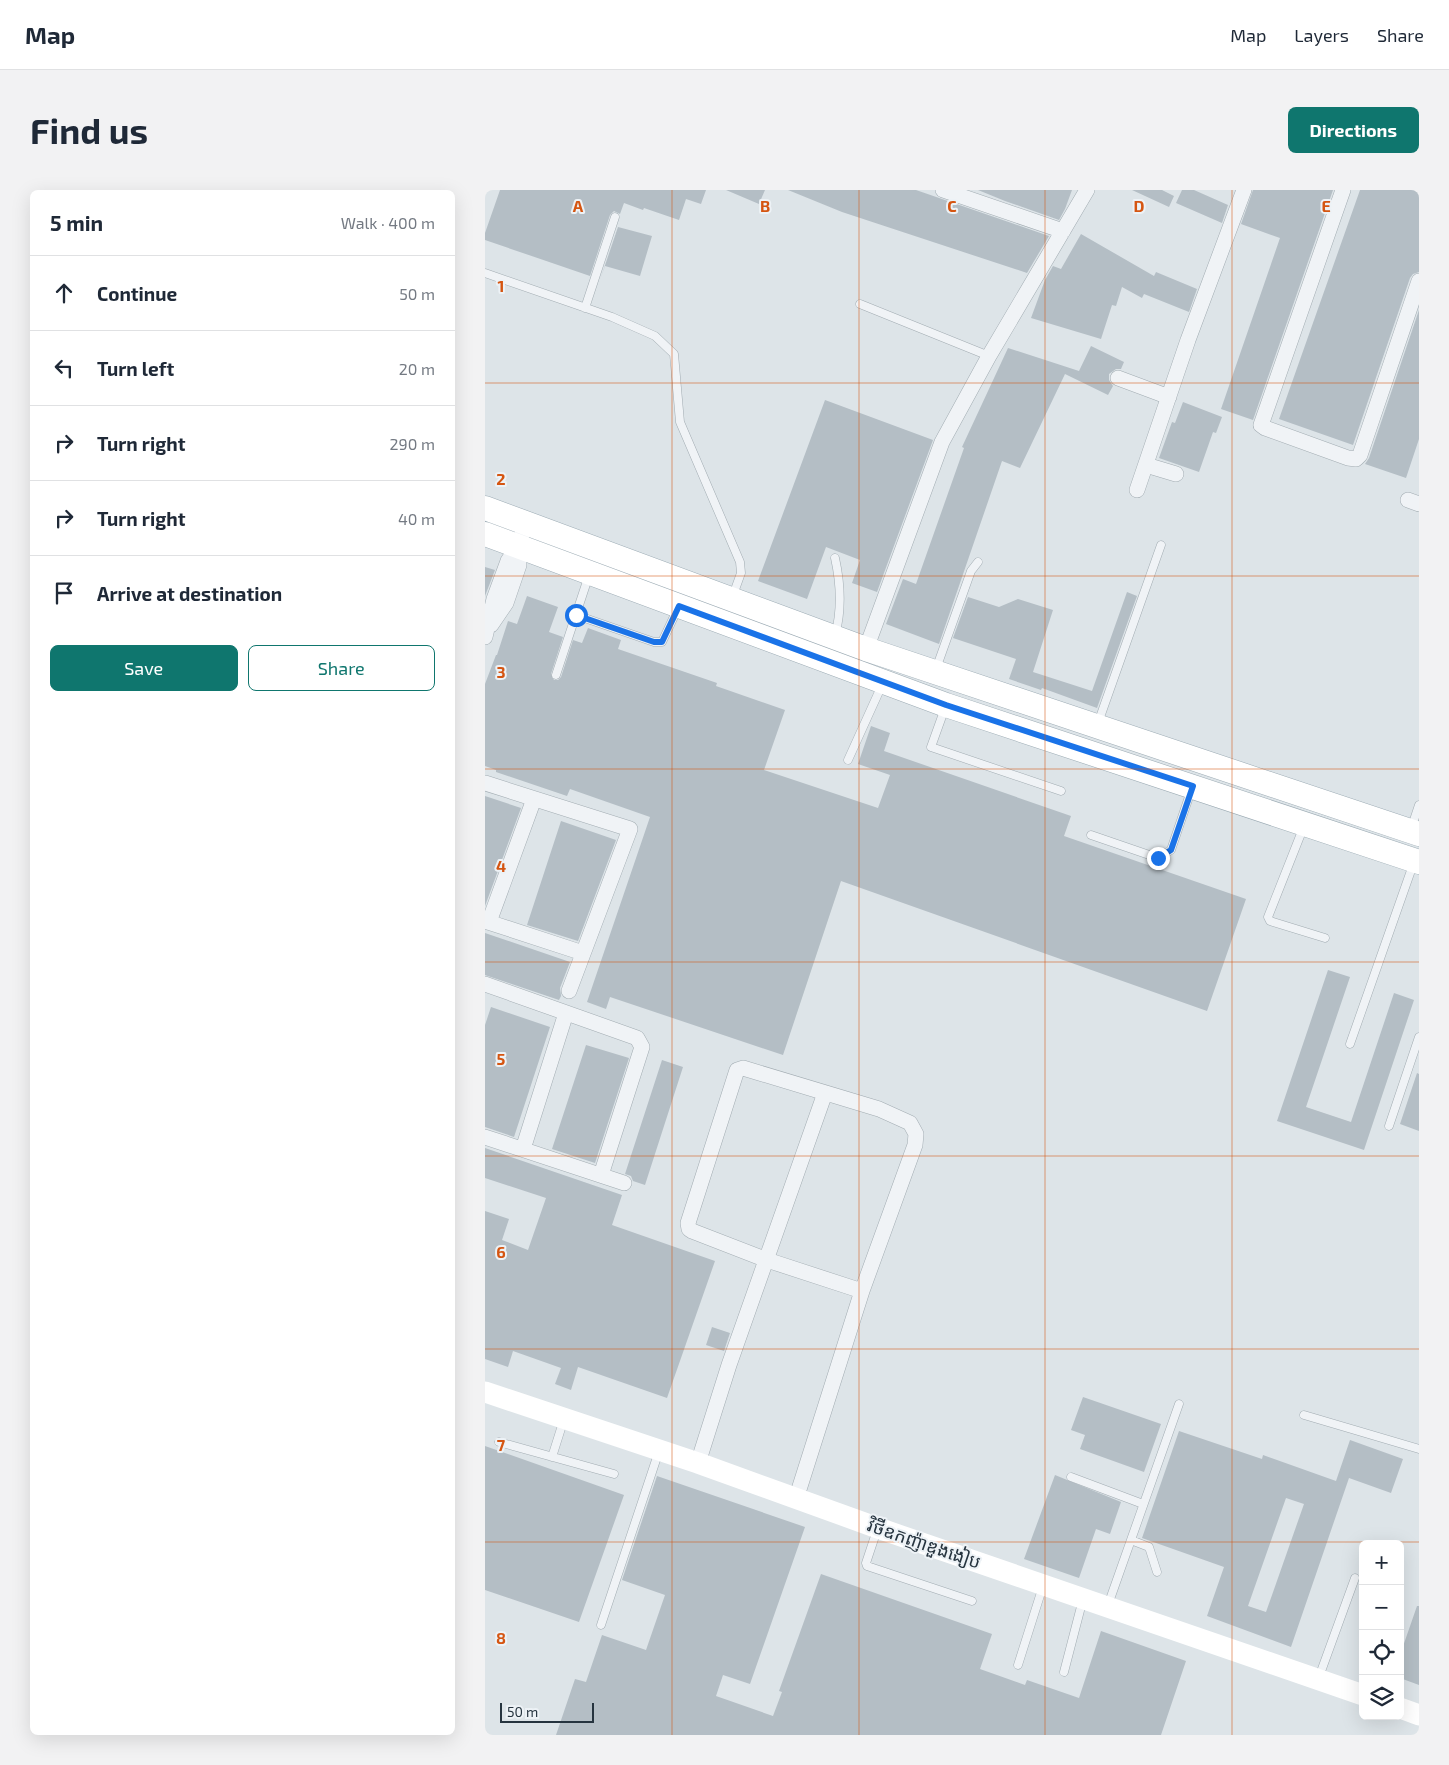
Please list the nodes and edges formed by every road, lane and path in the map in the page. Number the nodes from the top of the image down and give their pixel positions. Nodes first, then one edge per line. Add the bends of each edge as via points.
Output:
1 (943, 190) edge
2 (1087, 190) edge
3 (1244, 190) edge
4 (1343, 190) edge
5 (615, 216) dead end
6 (1063, 231) junction
7 (485, 273) edge
8 (1419, 281) edge
9 (860, 304) dead end
10 (585, 308) junction
11 (989, 356) junction
12 (1118, 378) dead end
13 (1169, 397) junction
14 (1146, 465) junction
15 (1176, 474) dead end
16 (1137, 490) dead end
17 (485, 508) edge
18 (526, 523) junction
19 (485, 534) edge
20 (1161, 545) dead end
21 (518, 546) junction
22 (835, 558) dead end
23 (978, 562) dead end
24 (590, 573) junction
25 (732, 600) junction
26 (679, 606) junction
27 (576, 615) junction
28 (487, 633) edge
29 (834, 638) junction
30 (866, 649) junction
31 (935, 673) junction
32 (557, 676) dead end
33 (883, 683) junction
34 (946, 705) junction
35 (1097, 727) junction
36 (849, 760) dead end
37 (485, 783) edge
38 (1193, 786) junction
39 (1061, 791) dead end
40 (534, 799) junction
41 (1419, 805) edge
42 (1305, 824) junction
43 (1415, 832) edge
44 (1091, 835) dead end
45 (1417, 861) edge
46 (487, 921) edge
47 (1325, 938) dead end
48 (583, 953) junction
49 (485, 984) edge
50 (569, 991) dead end
51 (566, 1013) junction
52 (1419, 1037) edge
53 (1350, 1044) dead end
54 (825, 1093) junction
55 (1389, 1126) dead end
56 (485, 1137) edge
57 (523, 1149) junction
58 (601, 1175) junction
59 (624, 1183) dead end
60 (767, 1260) junction
61 (862, 1291) junction
62 (485, 1392) edge
63 (1179, 1404) dead end
64 (1304, 1415) dead end
65 (564, 1419) junction
66 (499, 1442) dead end
67 (1419, 1449) edge
68 (659, 1451) junction
69 (552, 1457) junction
70 (698, 1463) junction
71 (614, 1474) dead end
72 (1071, 1477) dead end
73 (796, 1499) junction
74 (1143, 1504) junction
75 (878, 1528) junction
76 (1131, 1540) junction
77 (1157, 1572) dead end
78 (1355, 1578) dead end
79 (1043, 1585) junction
80 (1083, 1599) junction
81 (972, 1600) dead end
82 (1107, 1607) junction
83 (601, 1625) dead end
84 (1018, 1665) dead end
85 (1064, 1672) dead end
86 (1318, 1680) junction
87 (1359, 1694) edge
88 (1404, 1709) edge
89 (1419, 1715) edge

1 - 6 street
2 - 6 street
3 - 13 street
4 - 8 street via 1261,425 1356,459
5 - 10 lane
6 - 11 street
7 - 10 lane
9 - 11 lane
10 - 25 lane via 655,336 674,354 680,422 741,562 741,574
11 - 30 street via 942,442
12 - 13 street
13 - 14 street
14 - 15 street
14 - 16 street
17 - 18 main road
18 - 21 street
18 - 25 main road
19 - 21 main road
20 - 35 lane
21 - 24 main road
21 - 28 street via 508,561 494,599
22 - 29 lane via 840,601
23 - 31 lane via 971,571
24 - 26 main road
24 - 27 lane
25 - 29 main road
26 - 27 lane via 662,642
26 - 33 main road
27 - 32 lane
29 - 30 main road
30 - 31 main road
31 - 35 main road
33 - 34 main road
33 - 36 lane
34 - 38 main road
34 - 39 lane via 931,747
35 - 43 main road
37 - 40 street
38 - 42 main road
38 - 44 lane via 1171,850 1158,858
40 - 46 street
40 - 48 street via 630,829
41 - 43 lane
42 - 45 main road
42 - 47 lane via 1268,917 1270,921
45 - 53 lane
46 - 48 street
48 - 50 street
49 - 51 street
51 - 57 street
51 - 58 street via 637,1038 642,1047
52 - 55 lane
54 - 60 street
54 - 60 street via 743,1068 734,1076 689,1228
54 - 61 street via 879,1109 910,1123 916,1134 915,1145
56 - 57 street
57 - 58 street
58 - 59 street
60 - 61 street
60 - 70 street
61 - 73 street
62 - 65 street, វិថីឧកញ៉ាឌួងងៀប
63 - 74 lane
64 - 67 lane
65 - 68 street, វិថីឧកញ៉ាឌួងងៀប
65 - 69 lane
66 - 69 lane
68 - 70 street, វិថីឧកញ៉ាឌួងងៀប
68 - 83 lane
69 - 71 lane
70 - 73 street, វិថីឧកញ៉ាឌួងងៀប
72 - 74 lane
73 - 75 street, វិថីឧកញ៉ាឌួងងៀប
74 - 76 lane
75 - 79 street, វិថីឧកញ៉ាឌួងងៀប
75 - 81 lane via 867,1566
76 - 77 lane via 1149,1547
76 - 82 lane
78 - 86 lane
79 - 80 street, វិថីឧកញ៉ាឌួងងៀប
79 - 84 lane
80 - 82 street, វិថីឧកញ៉ាឌួងងៀប
80 - 85 lane
82 - 86 street, វិថីឧកញ៉ាឌួងងៀប
86 - 87 street, វិថីឧកញ៉ាឌួងងៀប
88 - 89 street

